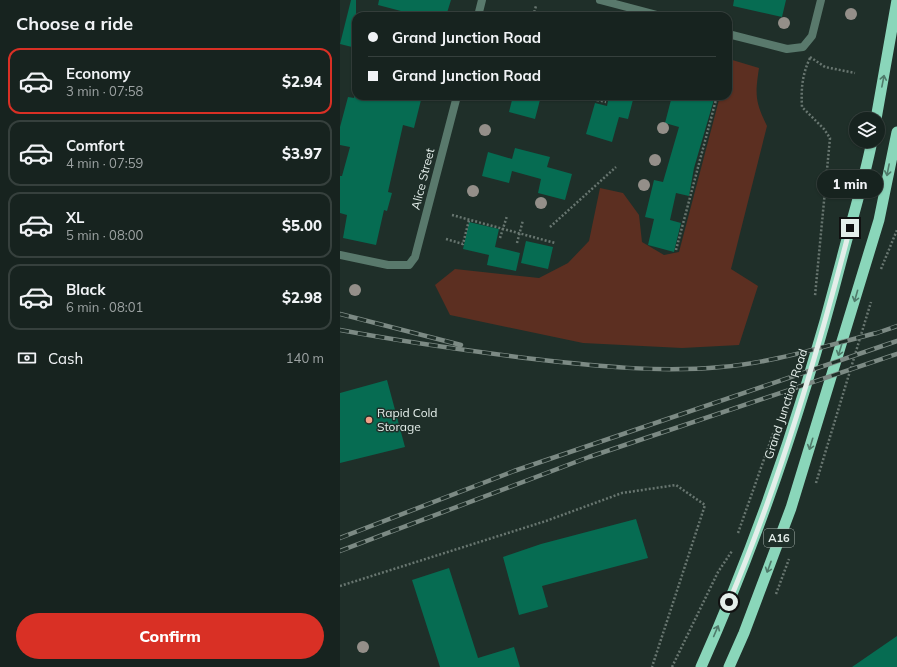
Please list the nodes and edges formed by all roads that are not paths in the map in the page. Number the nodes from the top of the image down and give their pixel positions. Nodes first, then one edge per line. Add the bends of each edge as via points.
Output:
1 (482, 0) edge
2 (600, 0) edge
3 (821, 0) edge
4 (897, 0) edge
5 (479, 12) edge
6 (646, 12) edge
7 (732, 35) edge
8 (456, 100) edge
9 (877, 112) edge
10 (897, 132) edge
11 (870, 148) edge
12 (340, 255) edge
13 (701, 667) edge
14 (729, 667) edge

1 - 5 street
2 - 6 street
3 - 7 street via 812,36 803,47 787,49
9 -> 4 highway
8 - 12 street, Alice Street via 416,257 409,265 388,265
10 -> 14 highway, A16 via 879,220 791,508
13 -> 11 highway, Grand Junction Road / A16 via 747,558 799,412 827,316

